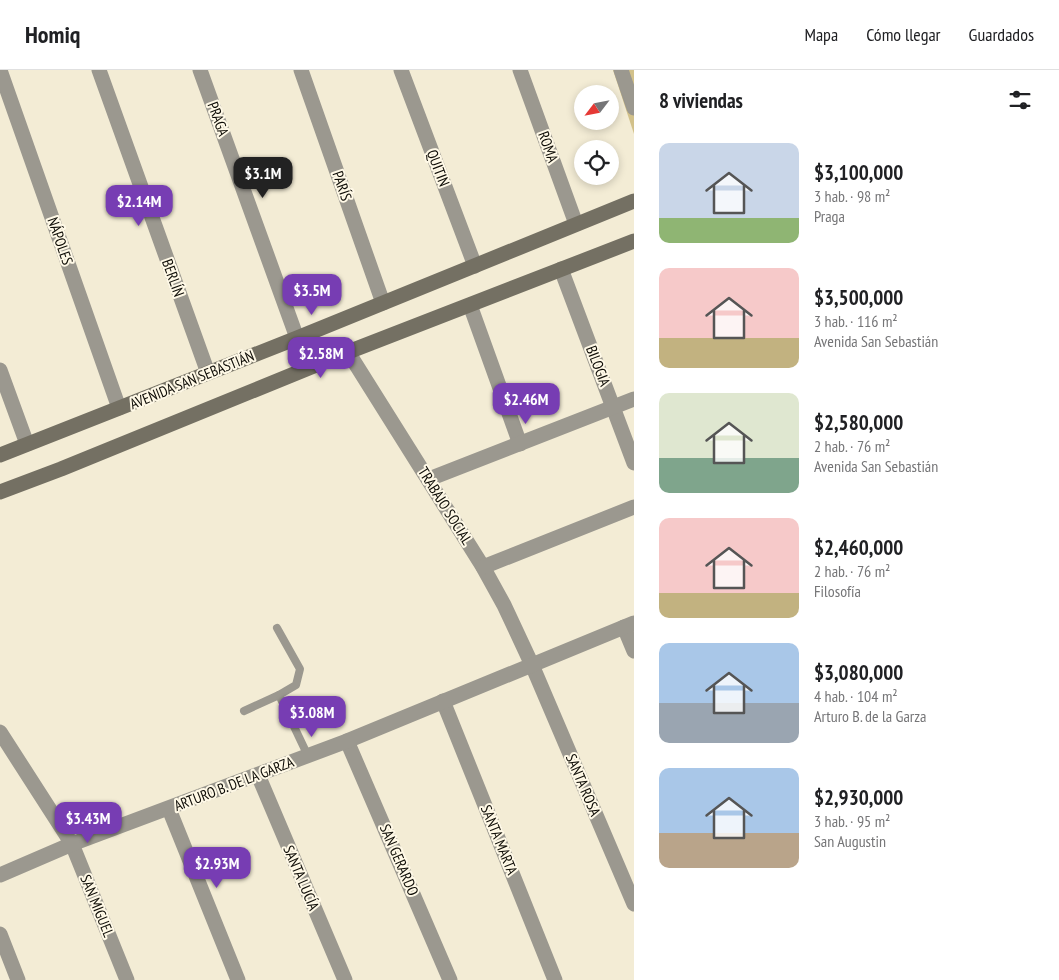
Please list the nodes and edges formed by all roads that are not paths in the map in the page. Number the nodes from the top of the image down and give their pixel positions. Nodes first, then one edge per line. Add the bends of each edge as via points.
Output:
1 (99, 70) edge
2 (200, 70) edge
3 (301, 70) edge
4 (401, 70) edge
5 (520, 70) edge
6 (621, 70) edge
7 (3, 72) edge
8 (634, 108) edge
9 (634, 201) edge
10 (576, 224) junction
11 (634, 241) edge
12 (475, 266) junction
13 (561, 269) junction
14 (383, 303) junction
15 (470, 305) junction
16 (297, 338) junction
17 (348, 352) junction
18 (0, 370) edge
19 (208, 374) junction
20 (634, 399) edge
21 (613, 407) junction
22 (119, 408) junction
23 (27, 444) junction
24 (520, 444) junction
25 (0, 455) edge
26 (634, 464) edge
27 (429, 479) junction
28 (0, 492) edge
29 (634, 507) edge
30 (483, 566) junction
31 (629, 625) edge
32 (277, 628) dead end
33 (634, 651) edge
34 (532, 665) junction
35 (279, 695) junction
36 (443, 701) junction
37 (244, 711) dead end
38 (0, 732) edge
39 (347, 741) junction
40 (308, 756) junction
41 (7, 757) edge
42 (258, 775) junction
43 (169, 809) junction
44 (72, 844) junction
45 (0, 875) edge
46 (634, 904) edge
47 (0, 934) edge
48 (3, 951) edge
49 (18, 980) edge
50 (127, 980) edge
51 (238, 980) edge
52 (345, 980) edge
53 (450, 980) edge
54 (555, 980) edge

1 - 19 street, BERLÍN
2 - 16 street, PRAGA
3 - 14 street, PARÍS
4 - 12 street, QUITIN
5 - 10 street, ROMA
6 - 8 street
7 - 22 street, NÁPOLES
9 - 10 main road, AVENIDA SAN SEBASTIÁN
10 - 12 main road, AVENIDA SAN SEBASTIÁN
11 - 13 main road
12 - 14 main road, AVENIDA SAN SEBASTIÁN
13 - 15 main road
13 - 21 street, BILOGIA
14 - 16 main road, AVENIDA SAN SEBASTIÁN
15 - 17 main road
15 - 24 street
16 - 19 main road, AVENIDA SAN SEBASTIÁN
17 - 27 street, TRABAJO SOCIAL
17 - 28 main road
18 - 23 street
19 - 22 main road, AVENIDA SAN SEBASTIÁN
20 - 21 street
21 - 24 street
21 - 26 street, BILOGIA
22 - 23 main road, AVENIDA SAN SEBASTIÁN
23 - 25 main road, AVENIDA SAN SEBASTIÁN
24 - 27 street
27 - 30 street, TRABAJO SOCIAL
29 - 30 street
30 - 34 street, TRABAJO SOCIAL
31 - 33 street
31 - 34 street, ARTURO B. DE LA GARZA
32 - 35 lane via 300,669 296,685
34 - 36 street, ARTURO B. DE LA GARZA
34 - 46 street, SANTA ROSA
35 - 37 lane
35 - 40 lane
36 - 39 street, ARTURO B. DE LA GARZA
36 - 54 street, SANTA MARTA
38 - 41 street, SAN MIGUEL
39 - 40 street, ARTURO B. DE LA GARZA
39 - 53 street, SAN GERARDO
40 - 42 street, ARTURO B. DE LA GARZA
41 - 44 street, SAN MIGUEL
42 - 43 street, ARTURO B. DE LA GARZA
42 - 52 street, SANTA LUCÍA
43 - 44 street, ARTURO B. DE LA GARZA
43 - 51 street
44 - 45 street, ARTURO B. DE LA GARZA
44 - 50 street, SAN MIGUEL
47 - 48 street
48 - 49 street

